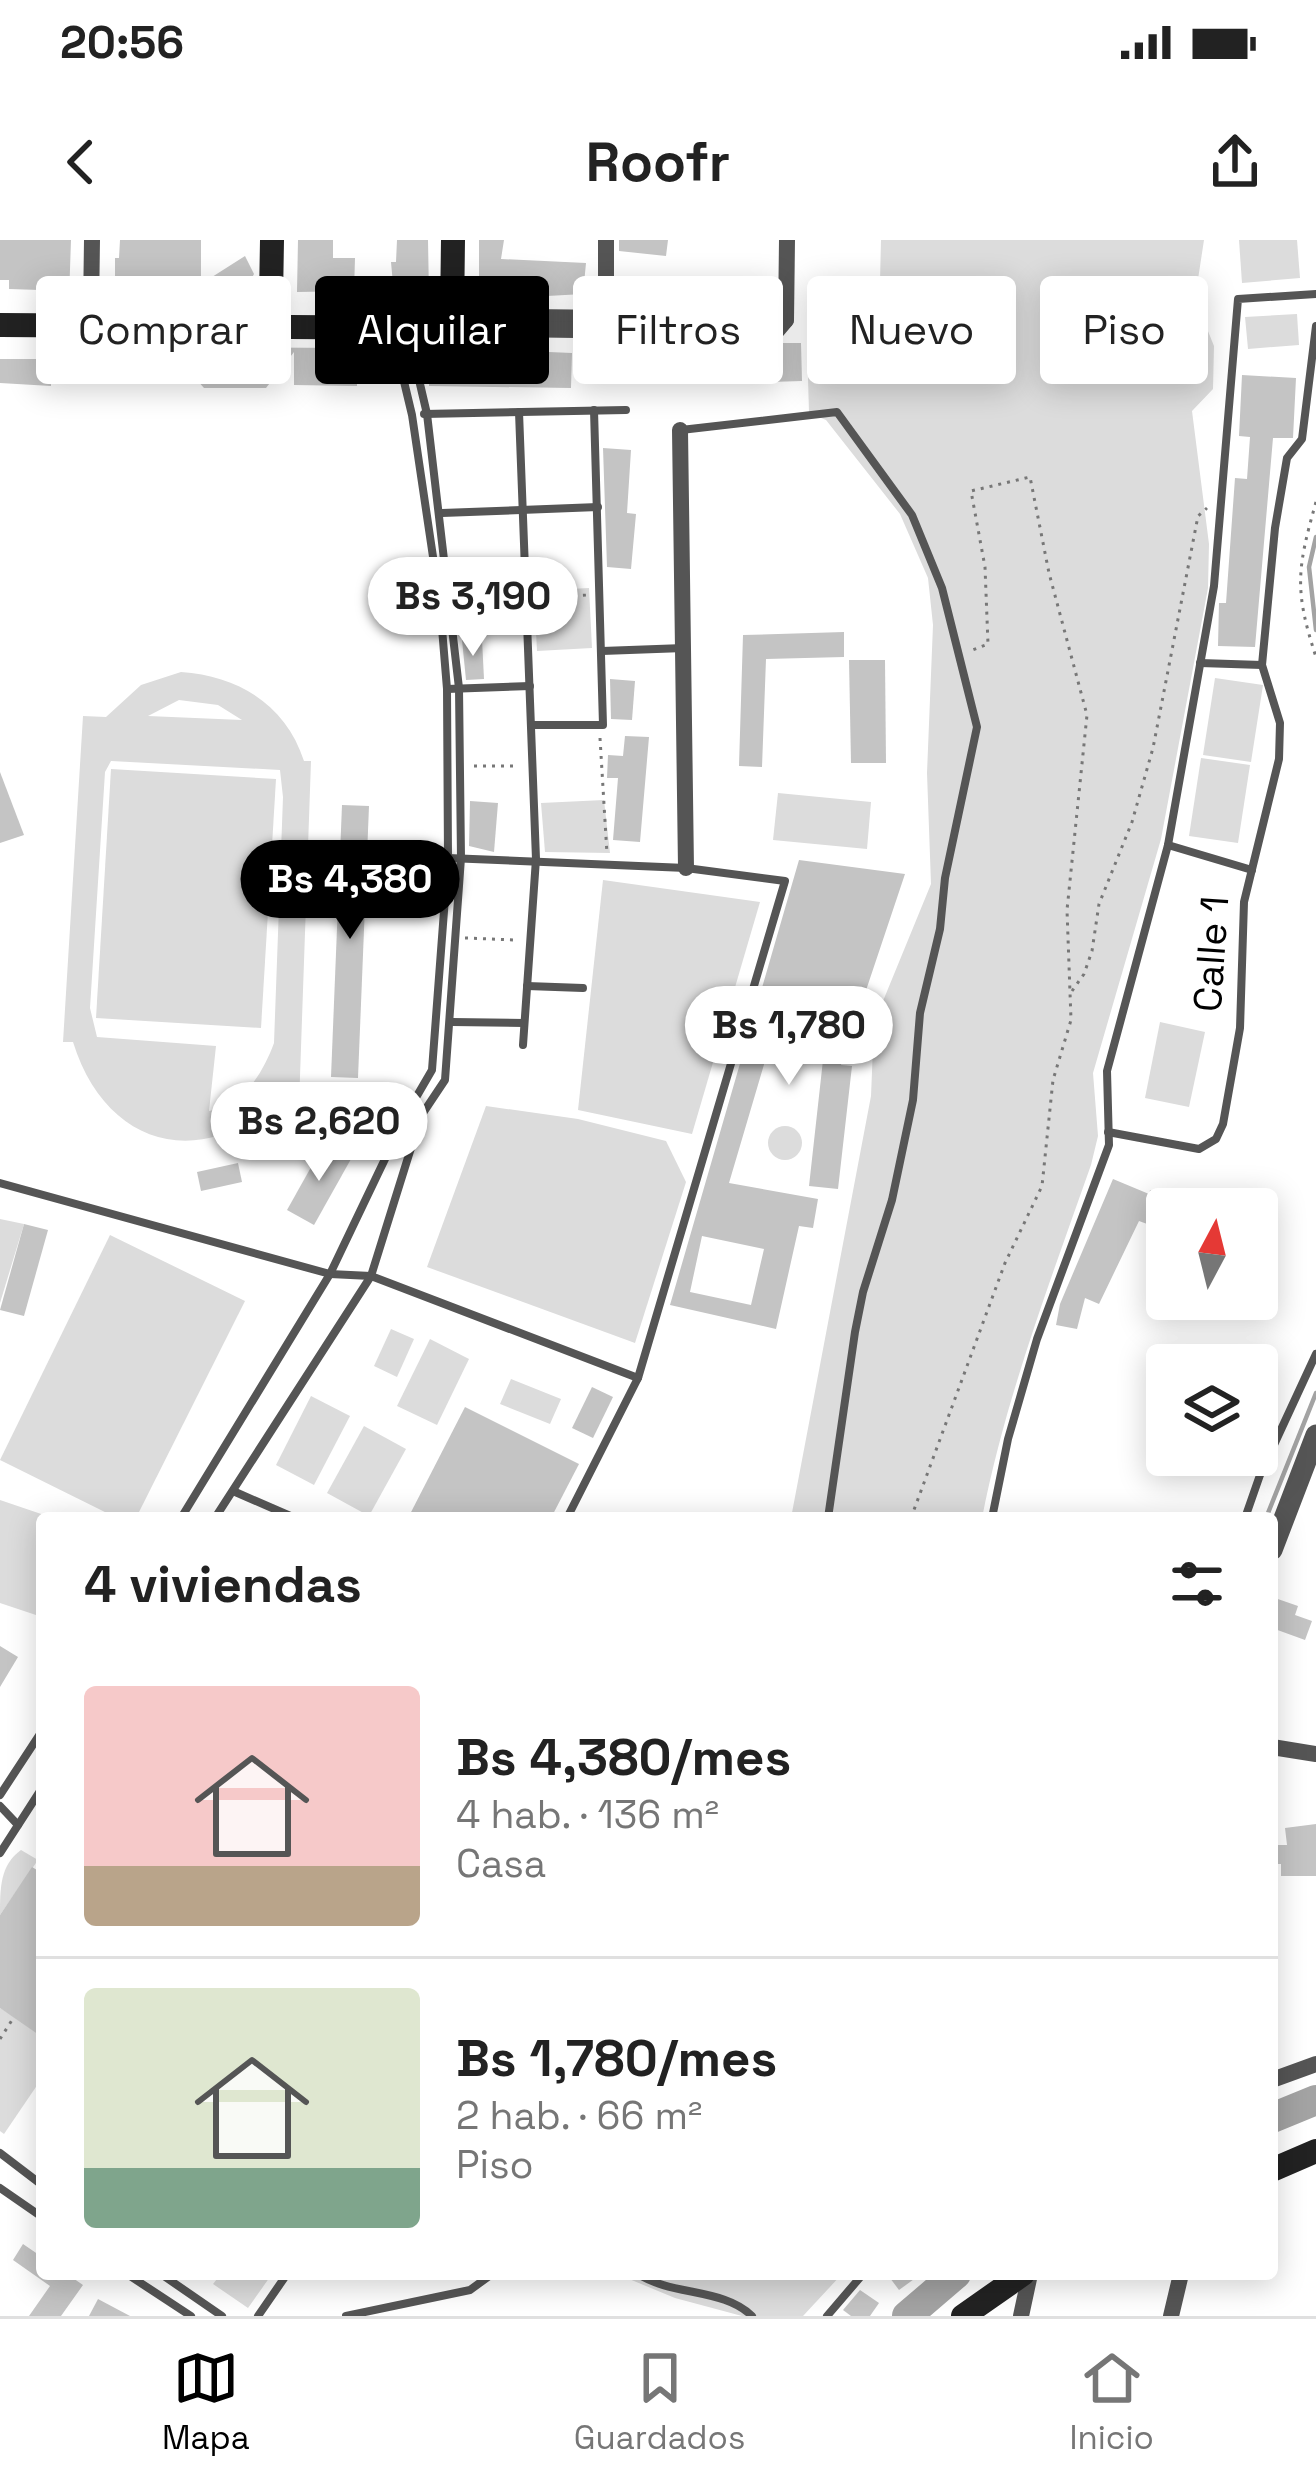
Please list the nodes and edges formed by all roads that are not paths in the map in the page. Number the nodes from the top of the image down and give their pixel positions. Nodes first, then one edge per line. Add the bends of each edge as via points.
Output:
1 (92, 240) edge
2 (272, 240) edge
3 (453, 240) edge
4 (607, 240) edge
5 (787, 240) edge
6 (92, 276) edge
7 (274, 276) edge
8 (449, 276) edge
9 (607, 276) edge
10 (1316, 294) edge
11 (783, 297) edge
12 (3, 317) edge
13 (36, 317) edge
14 (1316, 326) edge
15 (405, 384) edge
16 (420, 384) edge
17 (594, 410) junction
18 (626, 410) dead end
19 (519, 412) junction
20 (427, 414) junction
21 (412, 415) junction
22 (680, 430) joint
23 (598, 507) junction
24 (524, 509) junction
25 (442, 513) junction
26 (524, 599) junction
27 (446, 604) junction
28 (684, 648) junction
29 (602, 650) junction
30 (1200, 663) junction
31 (1262, 665) junction
32 (530, 686) junction
33 (459, 688) junction
34 (447, 689) junction
35 (532, 725) junction
36 (1168, 845) junction
37 (448, 858) junction
38 (461, 858) junction
39 (536, 859) junction
40 (686, 868) junction
41 (1252, 870) junction
42 (527, 986) junction
43 (583, 988) dead end
44 (452, 1022) junction
45 (524, 1023) junction
46 (523, 1045) dead end
47 (1108, 1132) junction
48 (0, 1183) edge
49 (330, 1274) junction
50 (371, 1276) junction
51 (1316, 1354) edge
52 (638, 1378) junction
53 (1316, 1435) edge
54 (233, 1491) junction
55 (186, 1512) edge
56 (219, 1512) edge
57 (281, 1512) edge
58 (570, 1512) edge
59 (829, 1512) edge
60 (993, 1512) edge
61 (1246, 1512) edge
62 (1278, 1534) edge
63 (36, 1740) edge
64 (1278, 1748) edge
65 (1316, 1754) edge
66 (0, 1795) edge
67 (36, 1798) edge
68 (0, 1806) edge
69 (18, 1826) junction
70 (0, 1853) edge
71 (1316, 2064) edge
72 (1278, 2078) edge
73 (1316, 2151) edge
74 (0, 2153) edge
75 (1278, 2167) edge
76 (36, 2180) edge
77 (0, 2188) edge
78 (36, 2213) edge
79 (137, 2280) edge
80 (170, 2280) edge
81 (283, 2280) edge
82 (484, 2280) edge
83 (647, 2280) edge
84 (858, 2280) edge
85 (1018, 2280) edge
86 (1026, 2280) edge
87 (1180, 2280) edge
88 (191, 2316) edge
89 (222, 2316) edge
90 (258, 2316) edge
91 (346, 2316) edge
92 (752, 2316) edge
93 (826, 2316) edge
94 (963, 2316) edge
95 (1021, 2316) edge
96 (1172, 2316) edge

1 - 6 street
2 - 7 main road
3 - 8 main road
4 - 9 street
5 - 11 street
10 - 30 lane, Calle 1 via 1238,298
12 - 13 main road
14 - 31 lane, Calle 1 via 1302,439 1287,458 1275,528
15 - 21 lane
16 - 20 lane
17 - 18 lane
17 - 19 lane
17 - 23 lane
19 - 20 lane
19 - 24 lane
20 - 21 lane
20 - 25 lane
21 - 27 lane
22 - 28 street
22 - 59 lane via 838,412 912,515 942,588 976,727 920,1012 913,1100 855,1332
23 - 24 lane
23 - 29 lane
24 - 25 lane
24 - 26 lane
25 - 27 lane
26 - 27 lane
26 - 32 lane
27 - 33 lane
27 - 34 lane
28 - 29 lane
28 - 40 street
29 - 35 lane via 603,725
30 - 31 lane
30 - 36 lane, Calle 1
31 - 41 lane, Calle 1 via 1280,723 1279,759
32 - 33 lane
32 - 35 lane
33 - 34 lane
33 - 38 lane
34 - 37 lane
35 - 39 lane
36 - 41 lane
36 - 47 lane, Calle 1 via 1107,1071
37 - 38 lane
37 - 49 lane via 432,1070
38 - 39 lane
38 - 44 lane
39 - 40 lane
39 - 42 lane
40 - 52 lane via 785,881
41 - 47 lane, Calle 1 via 1240,1028 1216,1139 1199,1149
42 - 43 lane
42 - 45 lane
44 - 45 lane
44 - 50 lane via 445,1080 421,1116
45 - 46 lane
47 - 60 lane, Calle 1 via 1037,1339
48 - 49 lane
49 - 50 lane
49 - 55 lane
50 - 52 lane
50 - 54 lane
51 - 61 lane
52 - 58 lane
53 - 62 street
54 - 56 lane
54 - 57 lane
63 - 66 lane
64 - 65 street
67 - 69 lane
68 - 69 lane
69 - 70 lane
71 - 72 street
73 - 75 main road
74 - 76 lane
77 - 78 lane
79 - 88 lane
80 - 89 lane
81 - 90 lane
82 - 91 lane via 470,2290
83 - 92 lane via 740,2304
84 - 93 lane
85 - 94 main road
86 - 95 street
87 - 96 street

